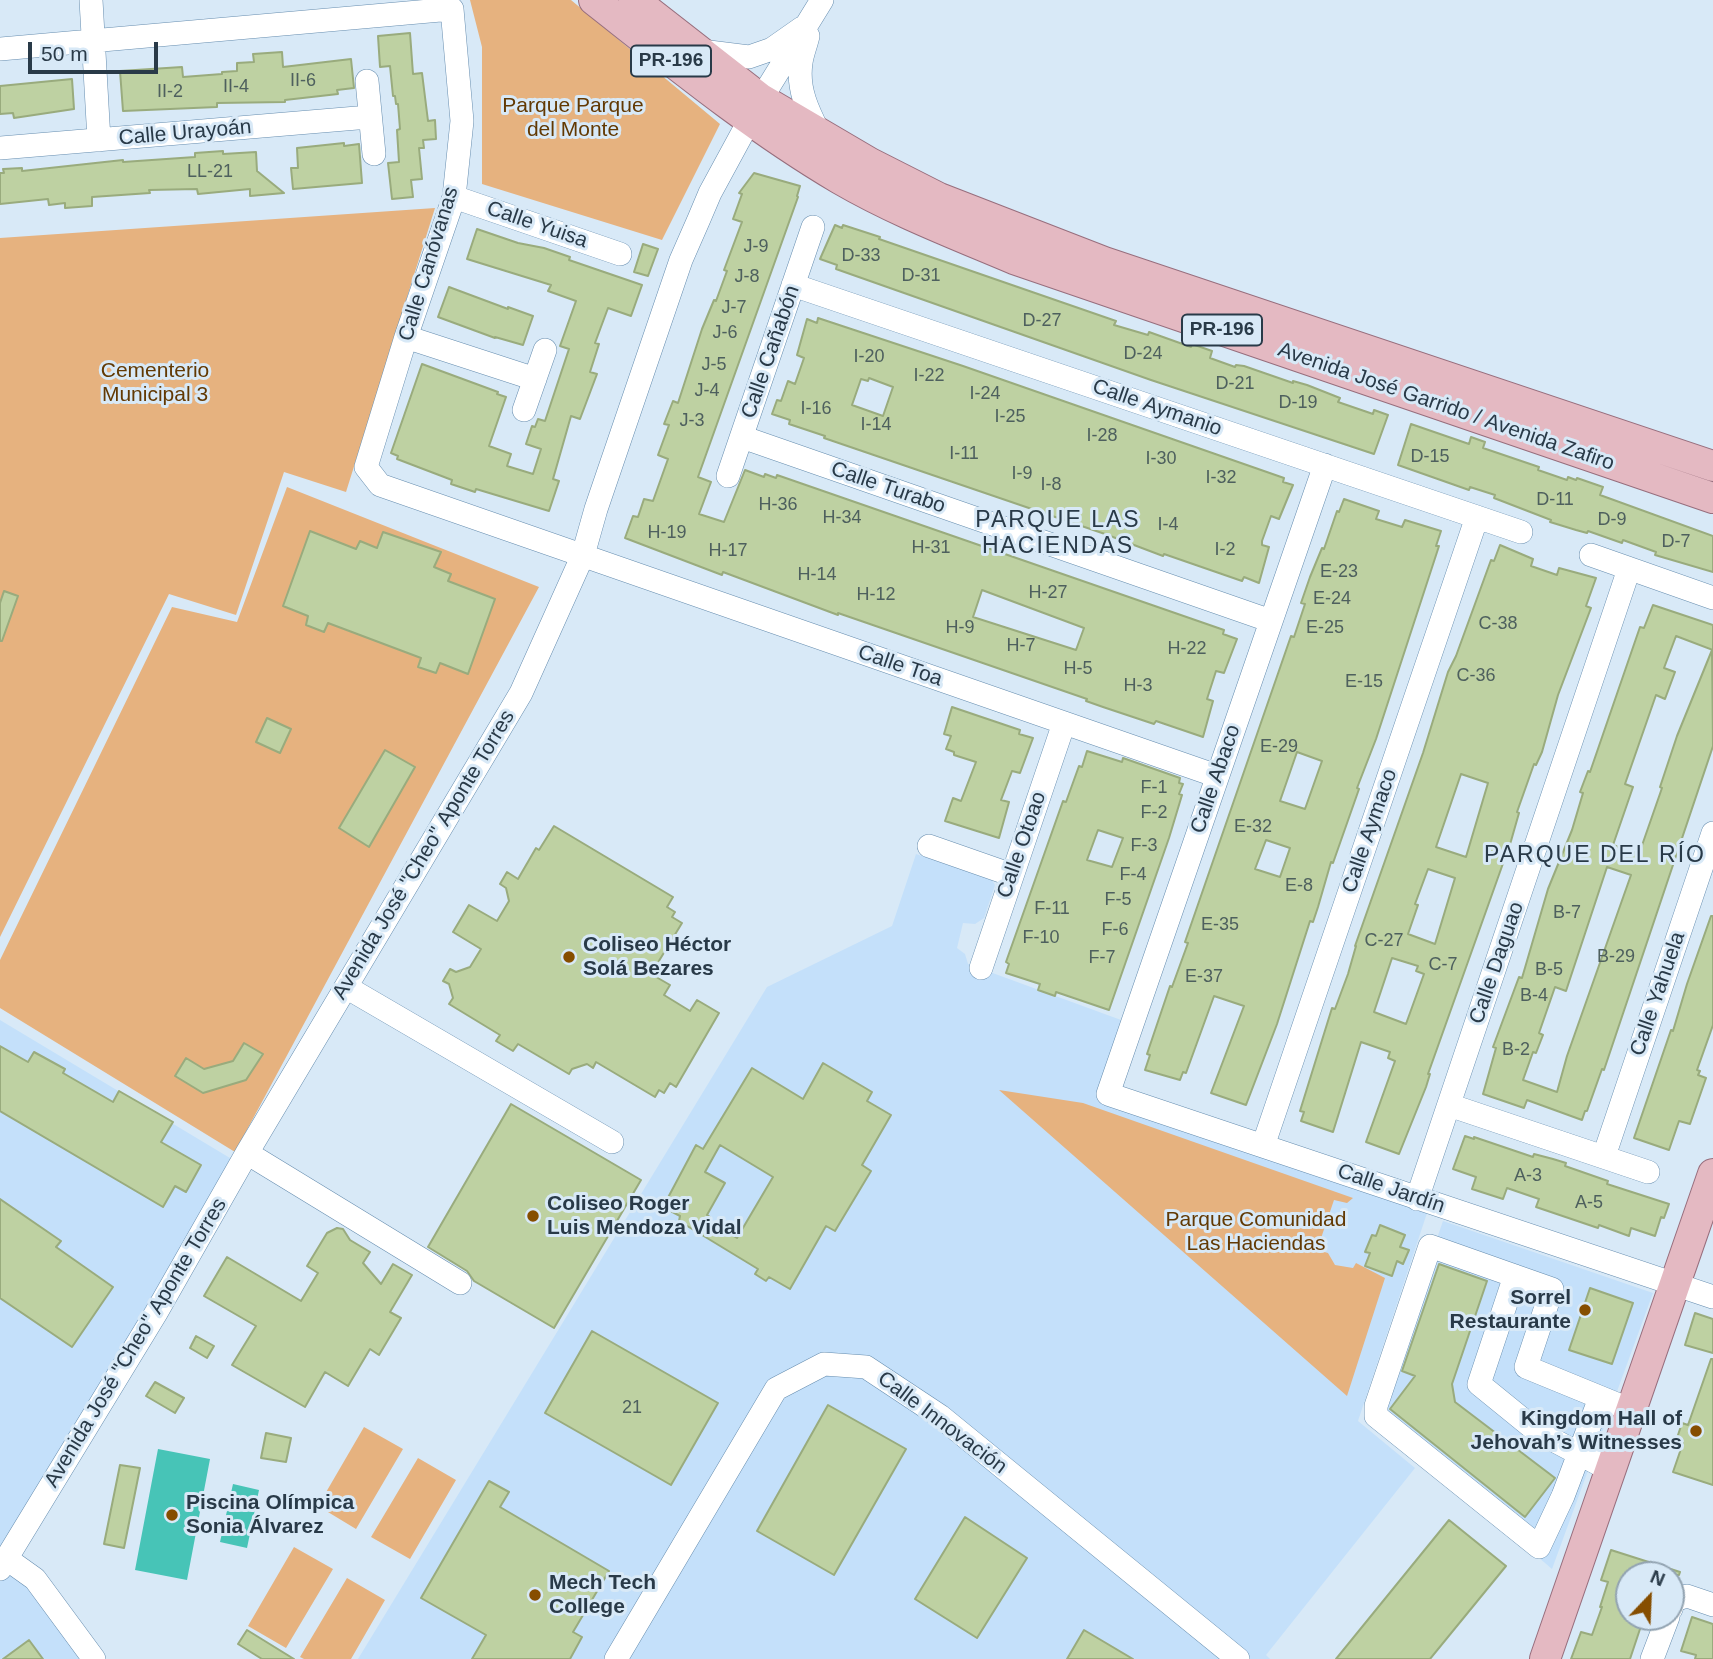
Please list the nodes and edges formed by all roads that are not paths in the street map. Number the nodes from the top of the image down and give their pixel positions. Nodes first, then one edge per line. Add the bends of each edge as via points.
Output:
1 (91, 0) edge
2 (594, 0) edge
3 (634, 0) edge
4 (822, 0) edge
5 (810, 23) junction
6 (94, 41) junction
7 (0, 49) edge
8 (699, 51) junction
9 (367, 81) dead end
10 (755, 110) junction
11 (369, 117) junction
12 (819, 133) junction
13 (99, 140) junction
14 (0, 148) edge
15 (374, 154) dead end
16 (454, 197) junction
17 (813, 227) dead end
18 (620, 254) dead end
19 (793, 285) junction
20 (406, 337) junction
21 (545, 350) dead end
22 (535, 379) junction
23 (524, 410) dead end
24 (742, 437) junction
25 (1325, 465) junction
26 (1713, 466) edge
27 (728, 476) dead end
28 (1713, 498) edge
29 (1477, 517) junction
30 (1521, 532) dead end
31 (583, 555) junction
32 (1591, 555) dead end
33 (1629, 569) junction
34 (1713, 598) edge
35 (1271, 621) junction
36 (1064, 723) junction
37 (1217, 776) junction
38 (1713, 832) edge
39 (929, 846) dead end
40 (1012, 875) junction
41 (981, 968) dead end
42 (346, 987) junction
43 (1108, 1094) joint
44 (1449, 1105) junction
45 (612, 1142) dead end
46 (1263, 1146) junction
47 (247, 1153) junction
48 (1604, 1156) junction
49 (1648, 1172) dead end
50 (1713, 1174) edge
51 (1418, 1199) junction
52 (1515, 1276) junction
53 (460, 1283) dead end
54 (1675, 1284) junction
55 (1713, 1297) edge
56 (1600, 1398) junction
57 (1631, 1410) junction
58 (1579, 1454) junction
59 (1610, 1470) junction
60 (3, 1564) edge
61 (1685, 1596) edge
62 (1713, 1605) edge
63 (1663, 1631) edge
64 (94, 1659) edge
65 (616, 1659) edge
66 (1238, 1659) edge
67 (1545, 1659) edge
68 (1652, 1659) edge

1 - 6 street
2 - 10 main road, Avenida José Garrido / Avenida Zafiro / PR-196
3 - 8 main road, Avenida José Garrido / Avenida Zafiro / PR-196
4 - 5 street
5 - 8 street via 772,49 749,57
5 - 10 street, Avenida José "Cheo" Aponte Torres
5 - 12 street via 800,85
6 - 7 street
6 - 13 street
6 - 16 street, Calle Canóvanas via 452,9 461,121
8 - 10 main road, Avenida José Garrido / Avenida Zafiro / PR-196
9 - 11 street
10 - 12 main road, Avenida José Garrido / Avenida Zafiro / PR-196
10 - 28 main road, Avenida José Garrido / Avenida Zafiro / PR-196 via 842,180 1014,259
10 - 31 street, Avenida José "Cheo" Aponte Torres via 710,193 681,261
11 - 13 street, Calle Urayoán
11 - 15 street
12 - 26 main road, Avenida José Garrido / Avenida Zafiro / PR-196 via 939,198 1104,262
13 - 14 street, Calle Urayoán
16 - 18 street, Calle Yuisa
16 - 20 street, Calle Canóvanas
17 - 19 street, Calle Cañabón
19 - 24 street, Calle Cañabón
19 - 25 street, Calle Aymanio
20 - 22 street
20 - 31 street, Calle Canóvanas via 366,467 380,485
21 - 22 street
22 - 23 street
24 - 27 street, Calle Cañabón
24 - 35 street, Calle Turabo
25 - 29 street, Calle Aymanio
25 - 35 street, Calle Abaco
29 - 30 street, Calle Aymanio
29 - 46 street, Calle Aymaco
31 - 36 street, Calle Toa
31 - 42 street, Avenida José "Cheo" Aponte Torres via 521,693
32 - 33 street
33 - 34 street
33 - 44 street, Calle Daguao
35 - 37 street, Calle Abaco
36 - 37 street, Calle Toa
36 - 40 street, Calle Otoao
37 - 43 street, Calle Abaco
38 - 48 street, Calle Yahuela
39 - 40 street
40 - 41 street, Calle Otoao
42 - 45 street
42 - 47 street, Avenida José "Cheo" Aponte Torres
43 - 46 street, Calle Jardín
44 - 48 street
44 - 51 street, Calle Daguao
46 - 51 street, Calle Jardín
47 - 53 street
47 - 60 street, Avenida José "Cheo" Aponte Torres
48 - 49 street
50 - 54 main road
51 - 54 street, Calle Jardín
52 - 56 street via 1552,1289 1526,1367
52 - 58 street via 1479,1384 1538,1432
52 - 58 street via 1430,1246 1376,1416 1538,1547
54 - 55 street, Calle Jardín
54 - 57 main road
56 - 57 street
56 - 58 street
57 - 59 main road
58 - 59 street
59 - 67 main road
60 - 64 street via 36,1580
61 - 62 street
63 - 68 street
65 - 66 street, Calle Innovación via 776,1389 824,1364 866,1367 940,1416

